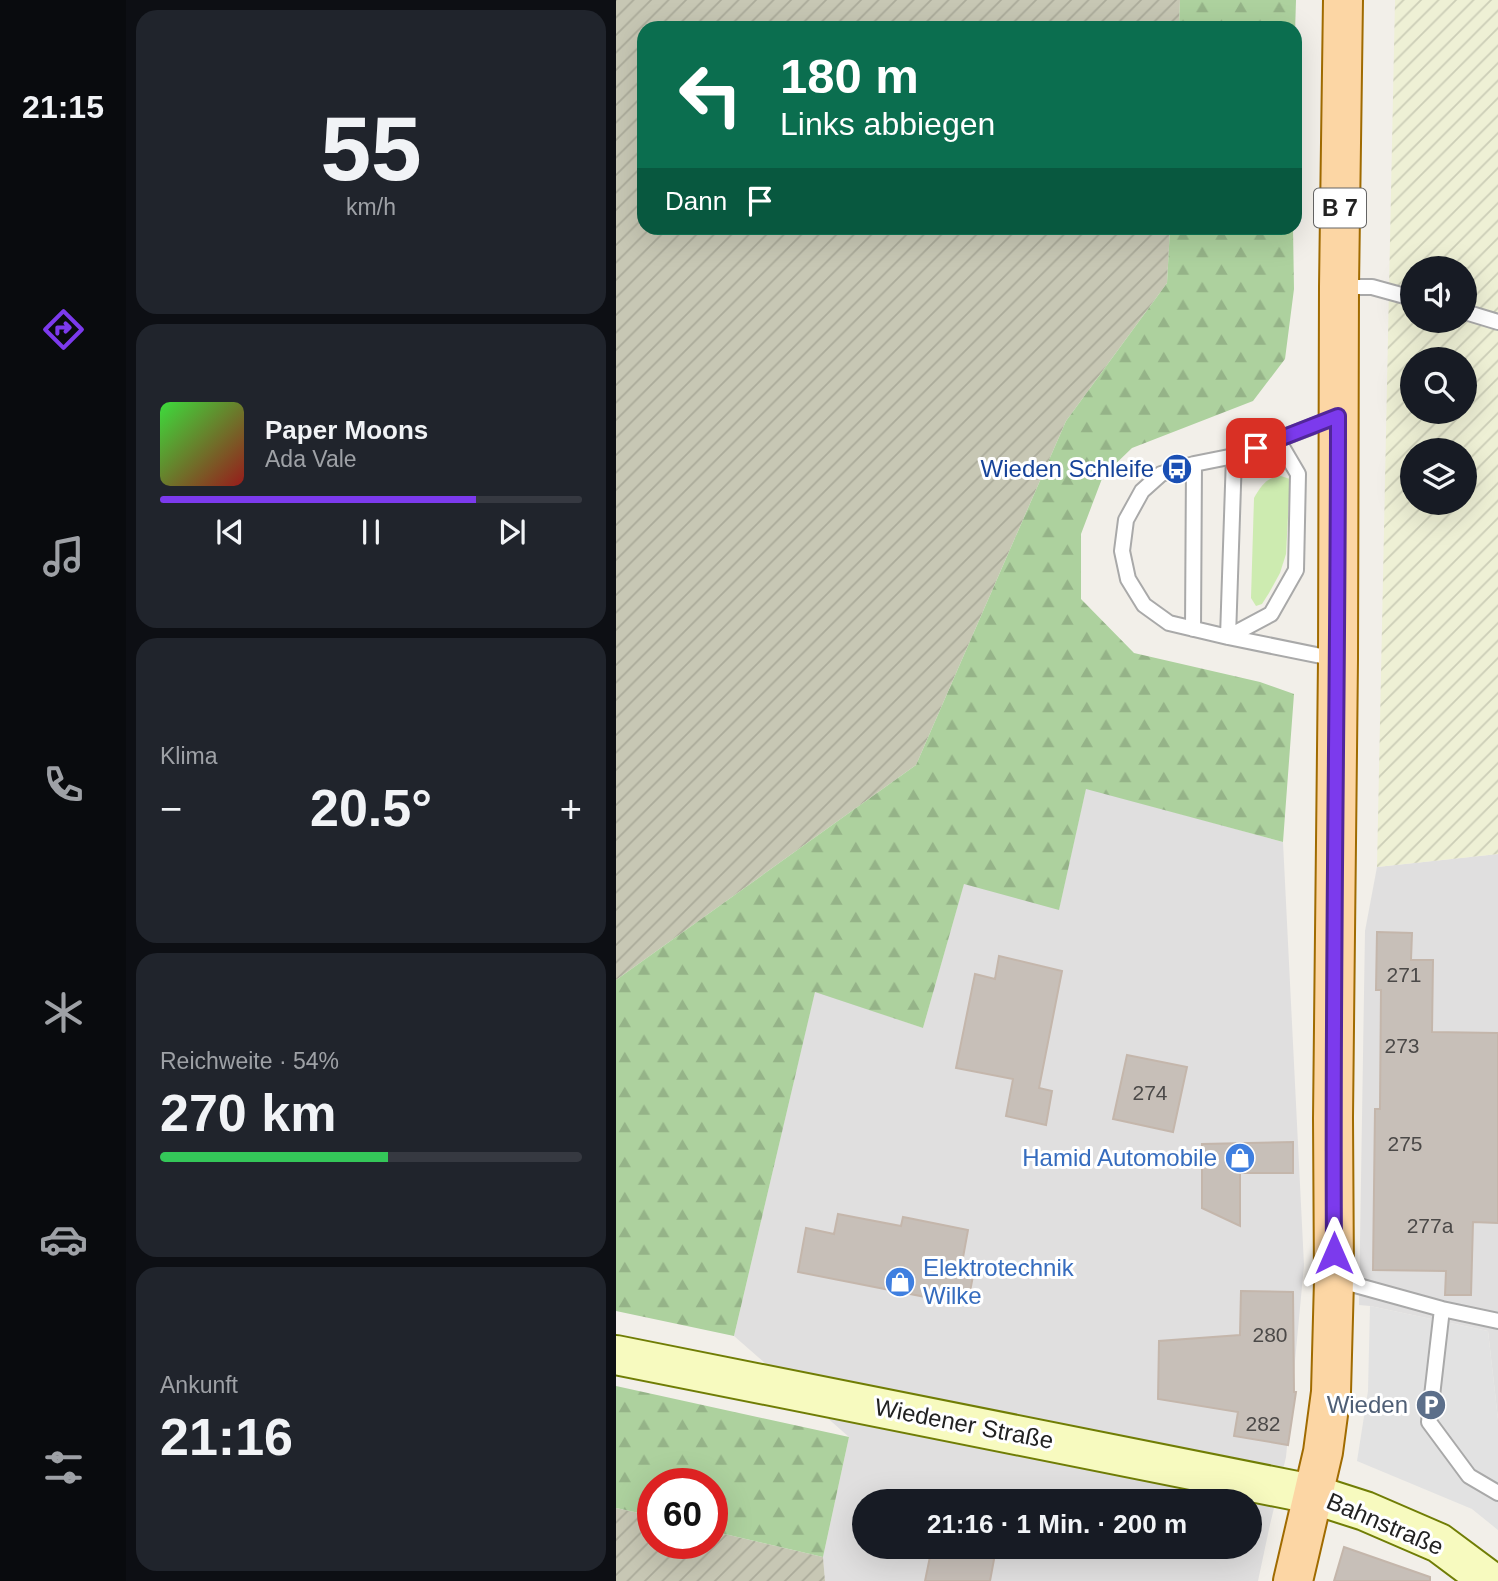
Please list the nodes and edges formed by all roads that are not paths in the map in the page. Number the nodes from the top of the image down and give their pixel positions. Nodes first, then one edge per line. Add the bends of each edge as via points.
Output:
1 (1343, 0) edge
2 (1339, 287) junction
3 (1400, 295) edge
4 (1477, 315) edge
5 (1498, 321) edge
6 (1338, 416) junction
7 (1278, 440) junction
8 (1234, 456) junction
9 (1194, 464) junction
10 (1193, 629) junction
11 (1228, 637) junction
12 (1338, 659) junction
13 (1334, 1280) junction
14 (1441, 1309) junction
15 (1498, 1321) edge
16 (616, 1355) edge
17 (1498, 1493) edge
18 (1312, 1494) junction
19 (1293, 1581) edge
20 (1490, 1581) edge

1 - 2 main road, B 7
2 - 3 lane via 1372,287
2 - 6 main road, B 7
4 - 5 lane
6 - 7 lane
6 - 12 main road, B 7
7 - 8 lane
7 - 11 lane via 1298,474 1296,570 1271,614
8 - 9 lane
8 - 11 lane
9 - 10 lane
9 - 10 lane via 1161,474 1142,491 1126,520 1122,551 1128,579 1144,605 1169,623
10 - 11 lane
11 - 12 lane
12 - 13 main road, B 7
13 - 14 lane
13 - 18 main road, B 7 via 1331,1392
14 - 15 lane
14 - 17 lane via 1429,1422 1469,1476
16 - 18 main road, Wiedener Straße
18 - 19 main road, B 7
18 - 20 main road, Bahnstraße via 1440,1544

